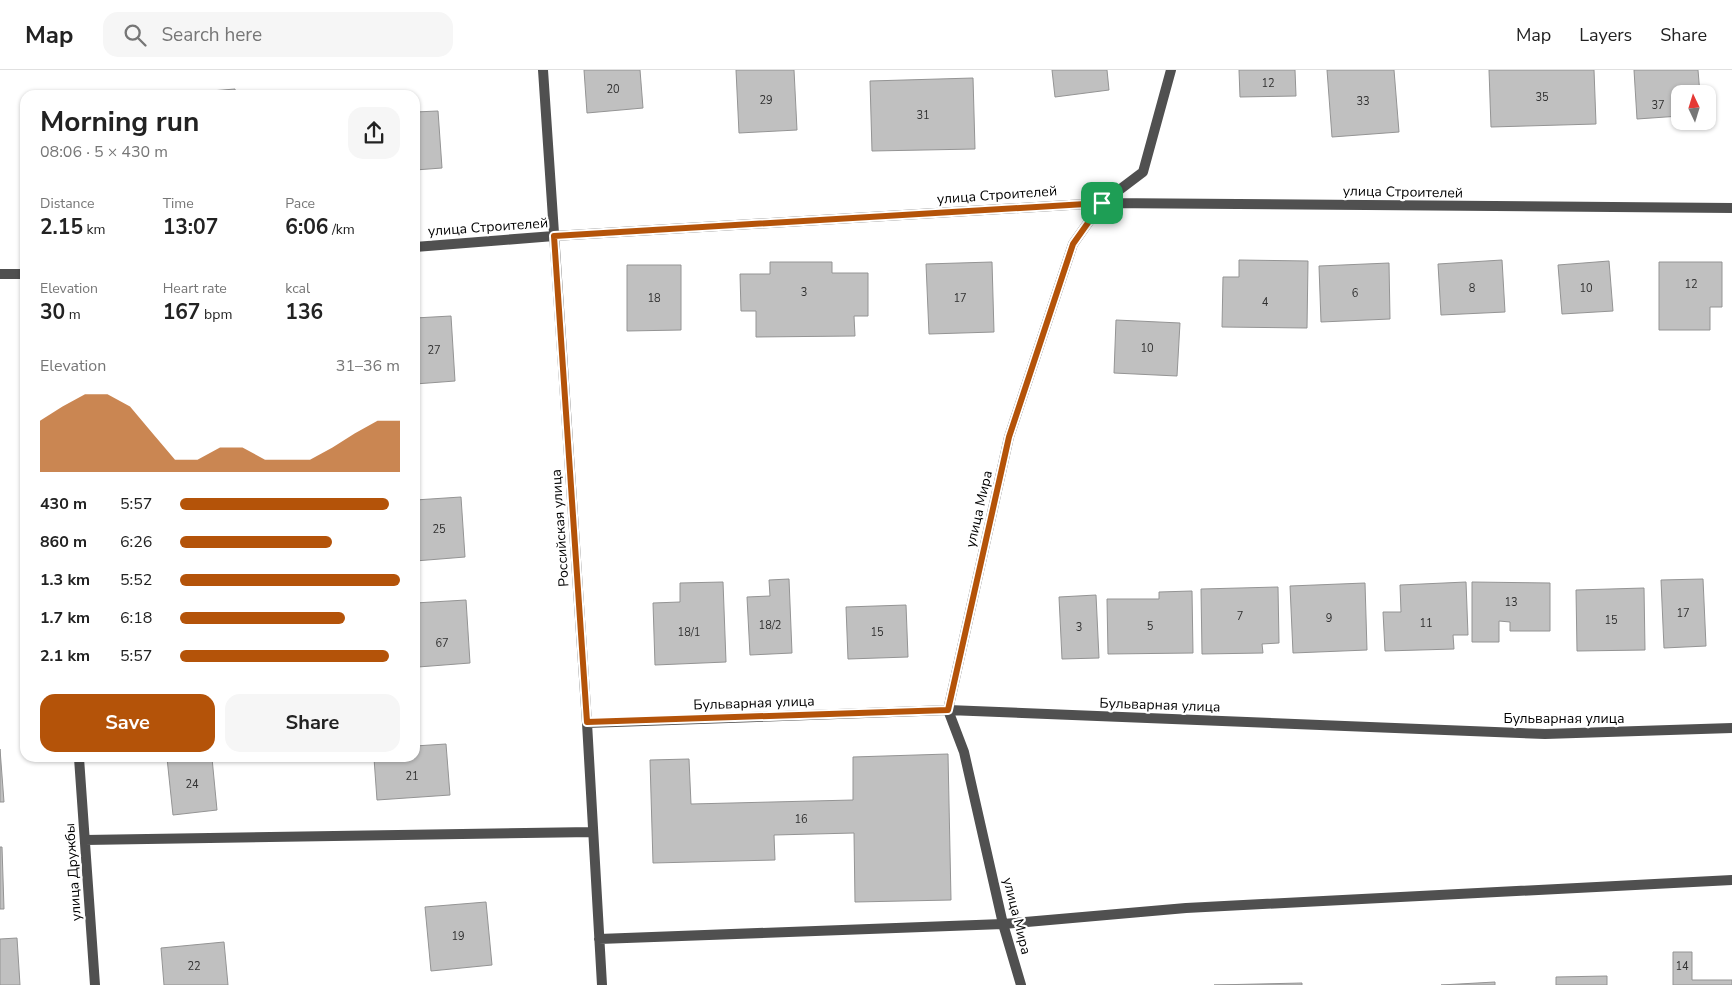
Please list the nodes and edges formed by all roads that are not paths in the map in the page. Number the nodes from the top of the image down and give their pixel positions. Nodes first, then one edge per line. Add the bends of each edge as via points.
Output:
1 (543, 70) edge
2 (1171, 70) edge
3 (1102, 203) junction
4 (1732, 208) edge
5 (554, 236) junction
6 (420, 246) edge
7 (0, 274) edge
8 (20, 274) edge
9 (948, 710) junction
10 (587, 722) junction
11 (1732, 728) edge
12 (79, 762) edge
13 (593, 832) junction
14 (85, 840) junction
15 (1732, 880) edge
16 (1003, 924) junction
17 (600, 939) junction
18 (95, 985) edge
19 (602, 985) edge
20 (1021, 985) edge

1 - 5 street, Российская улица
2 - 3 street, улица Мира via 1143,172
3 - 4 street, улица Строителей
3 - 5 street, улица Строителей
3 - 9 street, улица Мира via 1073,244 1009,437
5 - 6 street, улица Строителей
5 - 10 street, Российская улица
7 - 8 street
9 - 10 street, Бульварная улица
9 - 11 street, Бульварная улица via 1545,734
9 - 16 street, улица Мира via 964,752
10 - 13 street, Российская улица
12 - 14 street, улица Дружбы
13 - 14 street
13 - 17 street, Российская улица
14 - 18 street, улица Дружбы
15 - 16 street via 1186,908
16 - 17 street
16 - 20 street, улица Мира
17 - 19 street, Российская улица

